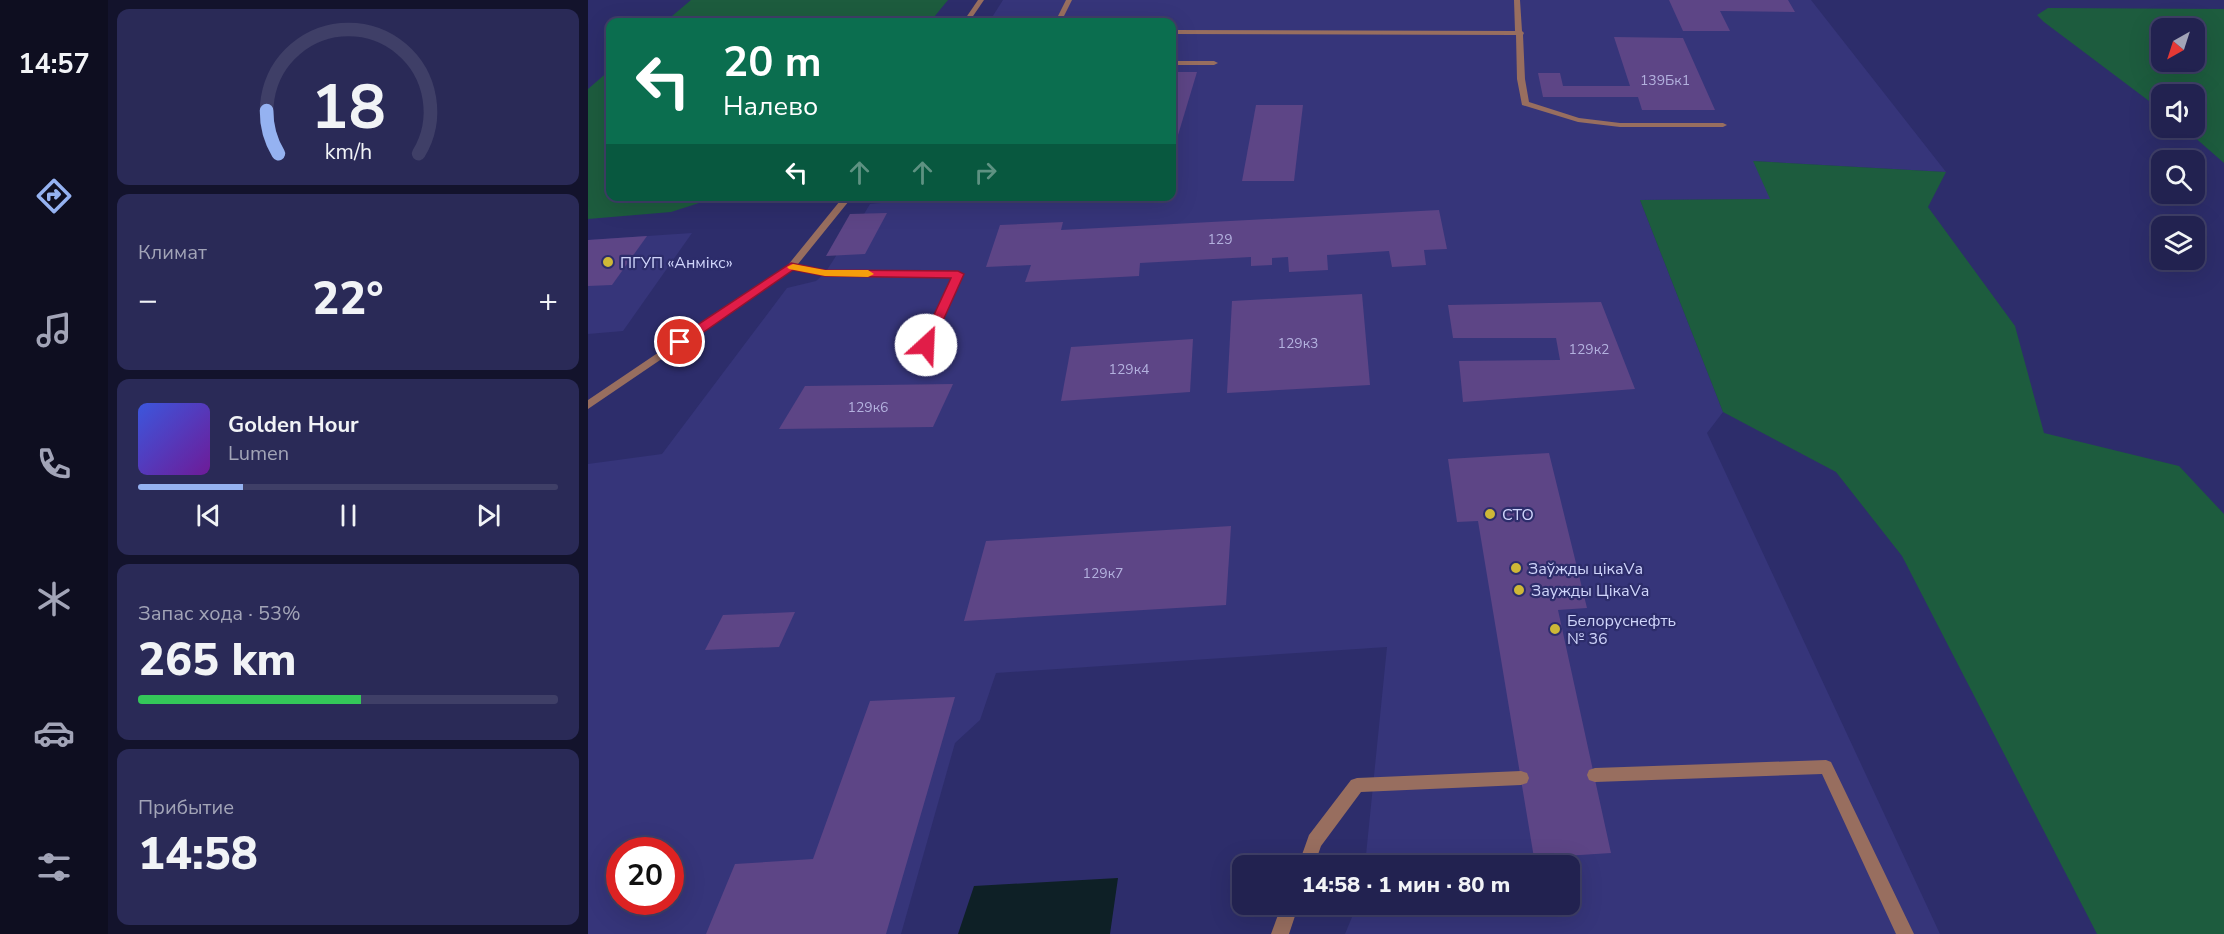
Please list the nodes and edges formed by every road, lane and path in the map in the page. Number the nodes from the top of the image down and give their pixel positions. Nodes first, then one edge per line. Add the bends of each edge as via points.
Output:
1 (981, 0) edge
2 (1069, 0) edge
3 (1517, 0) edge
4 (969, 18) edge
5 (1060, 18) edge
6 (1176, 32) edge
7 (1521, 33) junction
8 (1176, 63) edge
9 (1214, 63) dead end
10 (1723, 125) dead end
11 (845, 201) edge
12 (791, 267) junction
13 (926, 345) dead end
14 (588, 405) edge
15 (1595, 775) dead end
16 (1521, 778) dead end
17 (1310, 855) edge
18 (1287, 915) edge
19 (1280, 934) edge
20 (1905, 934) edge

1 - 4 street
2 - 5 street
3 - 7 street
6 - 7 street
7 - 10 street via 1521,89 1525,103 1578,120 1620,125
8 - 9 street
11 - 12 street
12 - 13 street via 825,273 958,274
12 - 14 street
15 - 20 street via 1826,767
16 - 17 street via 1358,784 1315,841
18 - 19 street

